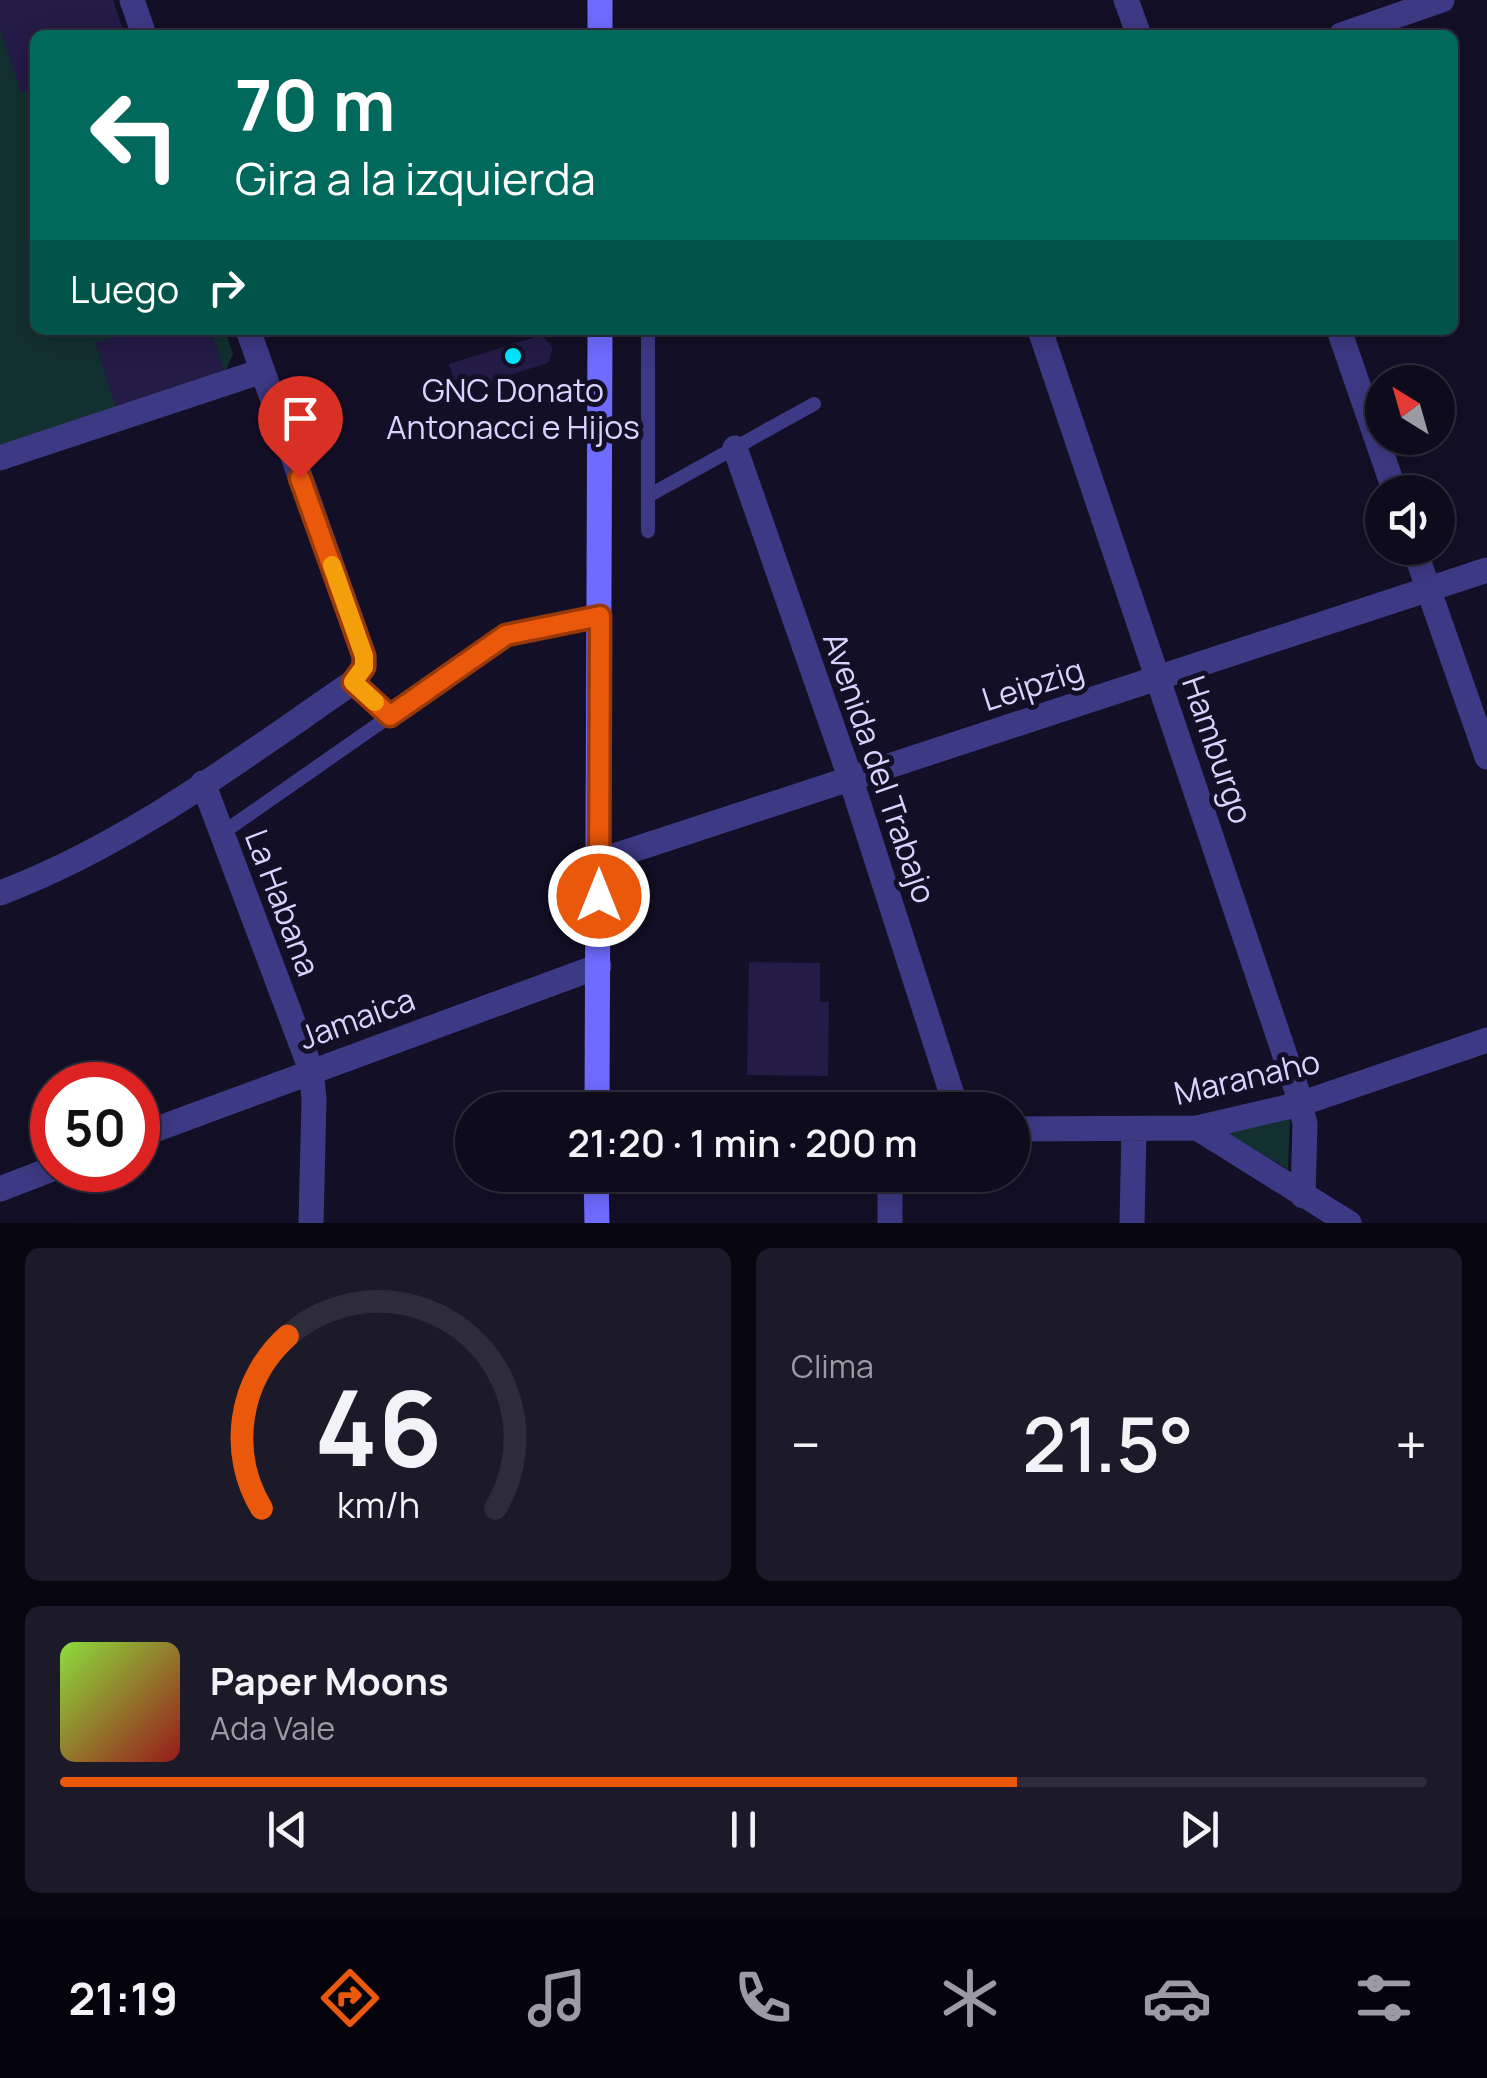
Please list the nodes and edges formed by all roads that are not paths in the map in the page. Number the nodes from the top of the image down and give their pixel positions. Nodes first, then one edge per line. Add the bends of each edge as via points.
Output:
1 (132, 0) edge
2 (600, 0) edge
3 (1126, 0) edge
4 (1442, 0) edge
5 (142, 30) edge
6 (600, 30) edge
7 (1136, 30) edge
8 (1355, 30) edge
9 (250, 335) edge
10 (600, 335) edge
11 (648, 335) edge
12 (1042, 335) edge
13 (1340, 335) edge
14 (262, 371) junction
15 (814, 404) dead end
16 (735, 448) junction
17 (0, 458) edge
18 (1389, 475) edge
19 (648, 496) junction
20 (648, 531) dead end
21 (1420, 565) edge
22 (1487, 570) edge
23 (1429, 589) junction
24 (600, 616) junction
25 (1158, 679) junction
26 (353, 682) junction
27 (390, 716) junction
28 (1487, 758) edge
29 (850, 777) junction
30 (202, 784) junction
31 (221, 834) junction
32 (599, 861) junction
33 (0, 894) edge
34 (599, 966) junction
35 (1487, 1040) edge
36 (310, 1070) junction
37 (596, 1092) edge
38 (951, 1092) edge
39 (1300, 1104) junction
40 (160, 1128) edge
41 (1197, 1128) junction
42 (1030, 1129) edge
43 (1134, 1132) junction
44 (30, 1177) edge
45 (0, 1189) edge
46 (596, 1192) edge
47 (890, 1192) edge
48 (1303, 1196) junction
49 (311, 1223) edge
50 (596, 1223) edge
51 (890, 1223) edge
52 (1132, 1223) edge
53 (1349, 1223) edge

1 - 5 street
2 - 6 main road
3 - 7 street
4 - 8 street
9 - 14 street
10 - 24 main road
11 - 19 lane
12 - 25 street, Hamburgo
13 - 18 street
14 - 17 street
14 - 26 street via 364,656
15 - 16 lane
16 - 19 lane
16 - 29 street, Avenida del Trabajo
19 - 20 lane
21 - 23 street
22 - 23 street, Leipzig
23 - 25 street, Leipzig
23 - 28 street
24 - 27 lane via 506,635
24 - 32 main road
25 - 29 street, Leipzig
25 - 39 street, Hamburgo
26 - 27 lane
26 - 30 street
27 - 31 lane
29 - 32 street, Leipzig
29 - 38 street, Avenida del Trabajo
30 - 31 street, La Habana
30 - 33 street via 78,860
31 - 36 street, La Habana
32 - 34 main road
34 - 36 street, Jamaica
34 - 37 main road
35 - 39 street, Maranaho
36 - 40 street, Jamaica
36 - 49 street, La Habana
39 - 41 street, Maranaho
39 - 48 street, Hamburgo
41 - 43 street, Maranaho
41 - 48 street
42 - 43 street, Maranaho
43 - 52 street
44 - 45 street
46 - 50 main road
47 - 51 street
48 - 53 street

